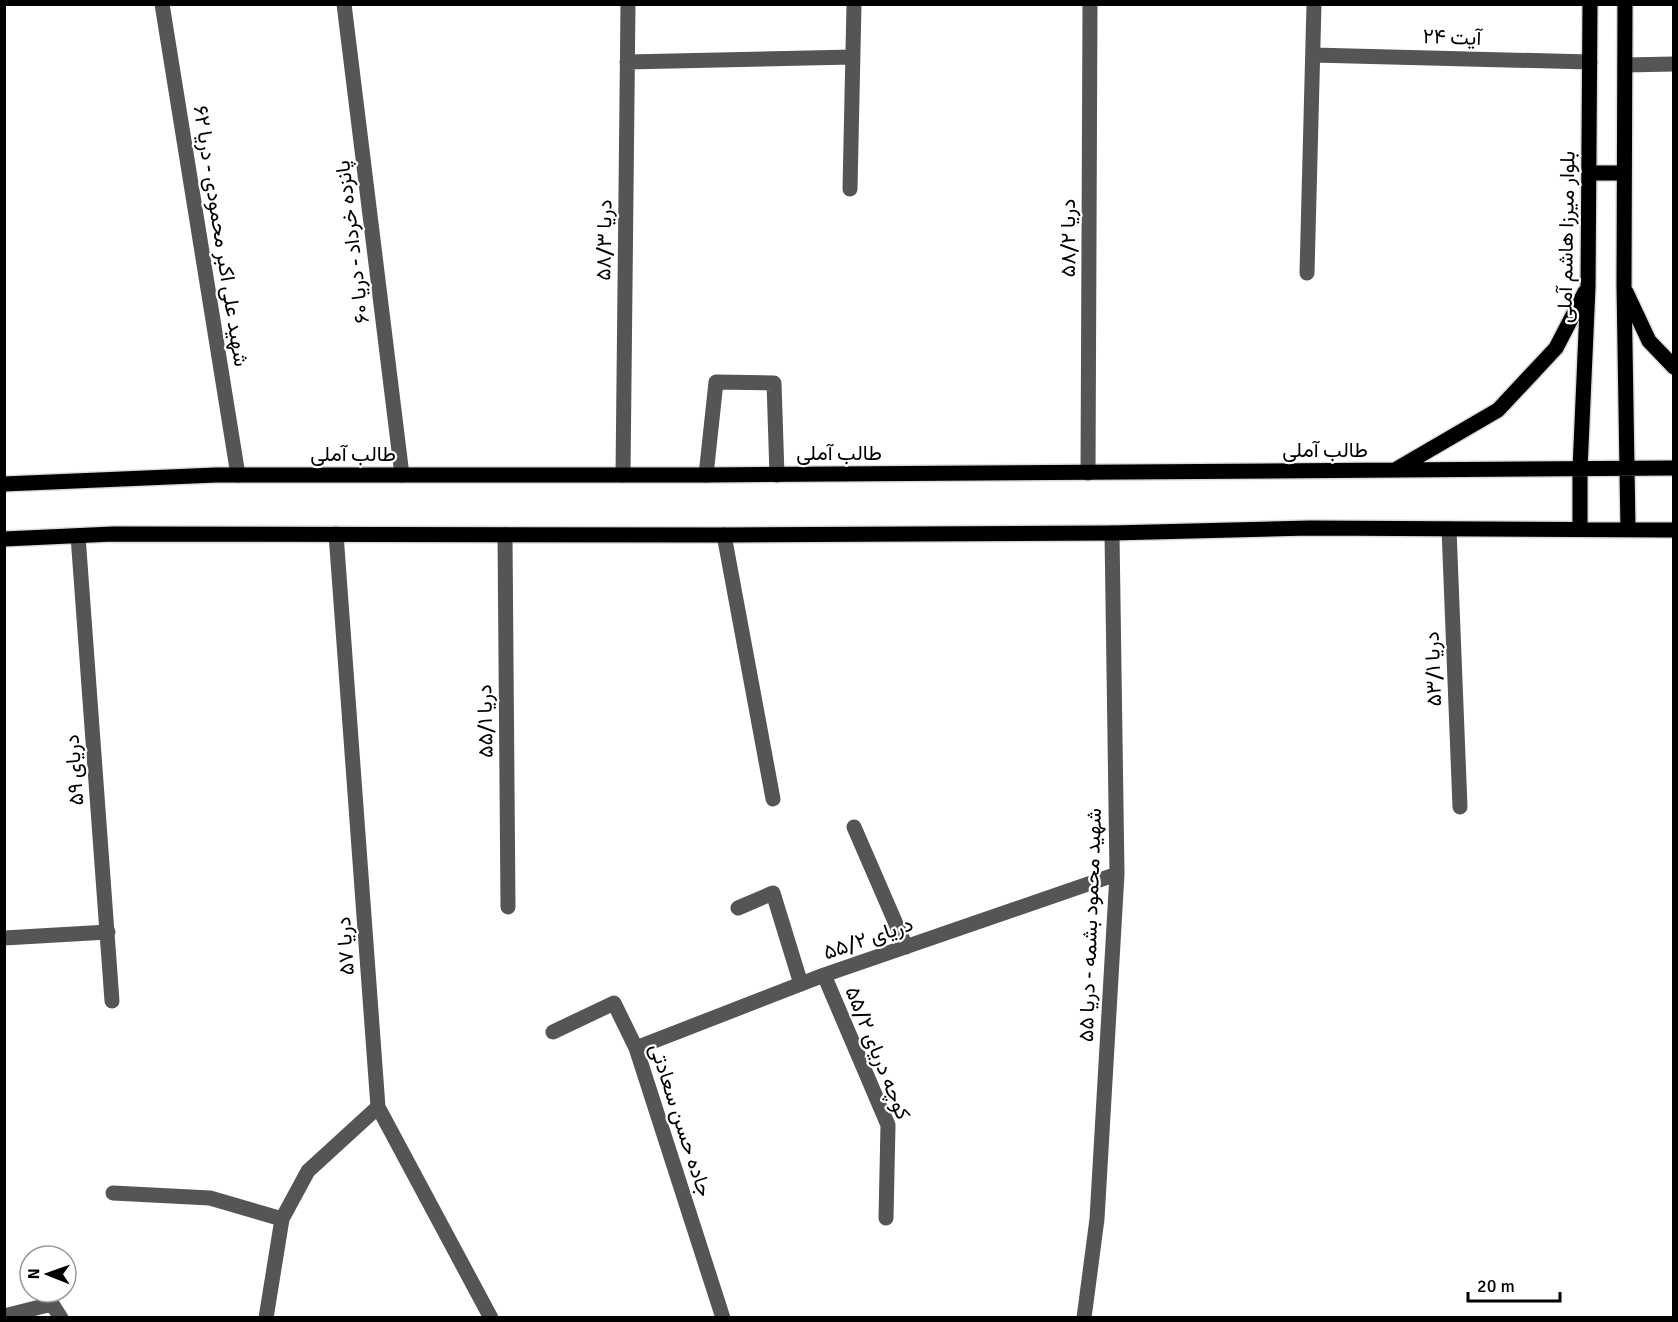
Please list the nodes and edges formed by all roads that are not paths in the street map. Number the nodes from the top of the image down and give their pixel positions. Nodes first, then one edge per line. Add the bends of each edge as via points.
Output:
1 (162, 4) edge
2 (344, 4) edge
3 (628, 4) edge
4 (854, 4) edge
5 (1090, 4) edge
6 (1314, 4) edge
7 (1590, 4) edge
8 (1625, 4) edge
9 (1313, 55) junction
10 (853, 57) junction
11 (627, 62) junction
12 (1590, 62) junction
13 (1674, 64) edge
14 (1625, 65) junction
15 (1589, 172) junction
16 (1624, 173) junction
17 (850, 189) dead end
18 (1307, 273) dead end
19 (1624, 286) junction
20 (1588, 287) junction
21 (1674, 367) edge
22 (1674, 468) edge
23 (1580, 469) junction
24 (1627, 469) junction
25 (1393, 471) junction
26 (1088, 473) junction
27 (238, 475) junction
28 (402, 475) junction
29 (622, 475) junction
30 (706, 475) junction
31 (777, 475) junction
32 (4, 484) edge
33 (1449, 529) junction
34 (1580, 529) junction
35 (1628, 530) junction
36 (1674, 530) edge
37 (1112, 533) junction
38 (336, 534) junction
39 (505, 535) junction
40 (724, 535) junction
41 (78, 536) junction
42 (4, 539) edge
43 (773, 799) dead end
44 (1460, 807) dead end
45 (854, 827) dead end
46 (1117, 874) junction
47 (508, 907) dead end
48 (738, 908) dead end
49 (108, 933) junction
50 (4, 938) edge
51 (906, 947) junction
52 (824, 975) junction
53 (801, 984) junction
54 (112, 1001) dead end
55 (553, 1032) dead end
56 (636, 1048) junction
57 (378, 1107) junction
58 (113, 1193) dead end
59 (886, 1218) dead end
60 (282, 1219) junction
61 (4, 1316) edge
62 (61, 1317) edge
63 (266, 1317) edge
64 (491, 1317) edge
65 (723, 1317) edge
66 (1084, 1317) edge

1 - 27 street, شهید علی اکبر محمودی - دریا ۶۲
2 - 28 street, پانزده خرداد - دریا ۶۰
3 - 11 street, دریا ۵۸/۳
4 - 10 street
5 - 26 street, دریا ۵۸/۲
6 - 9 street
7 - 12 main road, بلوار میرزا هاشم آملی
8 - 14 main road
9 - 12 street, آیت ۲۴
9 - 18 street
10 - 11 street
10 - 17 street
11 - 29 street, دریا ۵۸/۳
12 - 15 main road, بلوار میرزا هاشم آملی
13 - 14 street
14 - 16 main road
15 - 16 main road
15 - 20 main road, بلوار میرزا هاشم آملی
16 - 19 main road
19 - 21 main road via 1649,341
19 - 24 main road
20 - 23 main road, بلوار میرزا هاشم آملی
20 - 25 main road via 1556,348 1498,410
22 - 24 main road, طالب آملی
23 - 24 main road, طالب آملی
23 - 25 main road, طالب آملی
23 - 34 main road, بلوار میرزا هاشم آملی
24 - 35 main road
25 - 26 main road, طالب آملی
26 - 31 main road, طالب آملی
27 - 28 main road, طالب آملی
27 - 32 main road, طالب آملی
28 - 29 main road, طالب آملی
29 - 30 main road, طالب آملی
30 - 31 main road, طالب آملی
30 - 31 street via 716,382 774,383
33 - 34 main road
33 - 37 main road
33 - 44 street, دریا ۵۳/۱
34 - 35 main road
35 - 36 main road
37 - 40 main road
37 - 46 street, شهید محمود بشمه - دریا ۵۵
38 - 39 main road
38 - 41 main road
38 - 57 street, دریا ۵۷
39 - 40 main road
39 - 47 street, دریا ۵۵/۱
40 - 43 street
41 - 42 main road
41 - 49 street, دریای ۵۹
45 - 51 street
46 - 51 street, دریای ۵۵/۲
46 - 66 street, شهید محمود بشمه - دریا ۵۵ via 1097,1219
48 - 53 street via 773,893
49 - 50 street
49 - 54 street, دریای ۵۹
51 - 52 street, دریای ۵۵/۲
52 - 53 street, دریای ۵۵/۲
52 - 59 street, کوچه دریای ۵۵/۲ via 888,1125
53 - 56 street, دریای ۵۵/۲
55 - 56 street, جاده حسن سعادتی via 614,1003
56 - 65 street, جاده حسن سعادتی
57 - 60 street via 308,1171
57 - 64 street
58 - 60 street via 210,1198
60 - 63 street
61 - 62 street via 51,1304

